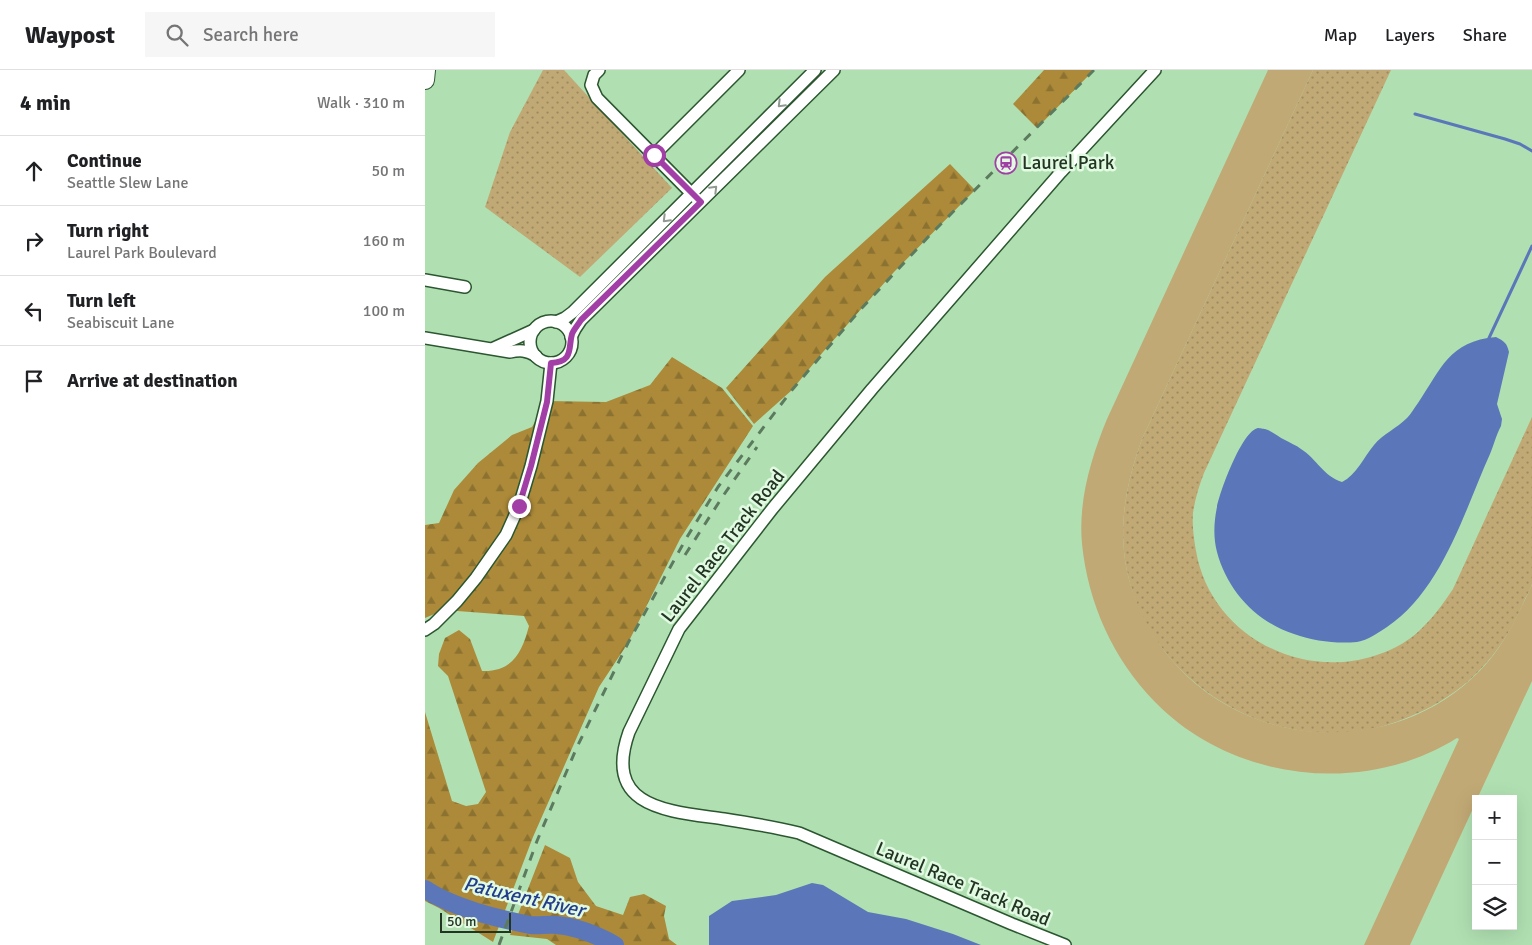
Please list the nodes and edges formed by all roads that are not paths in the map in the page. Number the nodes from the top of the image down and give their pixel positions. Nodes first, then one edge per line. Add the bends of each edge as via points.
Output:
1 (426, 70) edge
2 (599, 70) edge
3 (739, 70) edge
4 (815, 70) edge
5 (834, 70) edge
6 (1155, 70) edge
7 (425, 80) edge
8 (654, 155) junction
9 (692, 193) junction
10 (701, 202) junction
11 (425, 280) edge
12 (465, 287) dead end
13 (556, 322) junction
14 (534, 330) junction
15 (571, 337) junction
16 (425, 338) edge
17 (494, 348) junction
18 (536, 356) junction
19 (551, 363) junction
20 (425, 630) edge
21 (1065, 945) edge

1 - 7 main road
2 - 8 street via 592,81 597,98
3 - 8 street
4 -> 9 street
10 -> 5 street
6 - 21 street, Laurel Race Track Road via 872,389 773,508 679,629 629,732 623,753 624,774 629,787 635,795 660,809 799,833
8 - 9 street
9 - 10 street
9 -> 13 street via 573,312
10 - 15 street via 581,320
11 - 12 street
13 - 14 street via 545,322
13 - 15 street via 564,326
14 - 17 street
14 - 18 street via 530,343
15 - 19 street via 572,344 566,356
16 - 17 street
17 - 18 street via 510,352 527,351
18 - 19 street
19 - 20 street via 547,402 531,466 506,535 457,602

